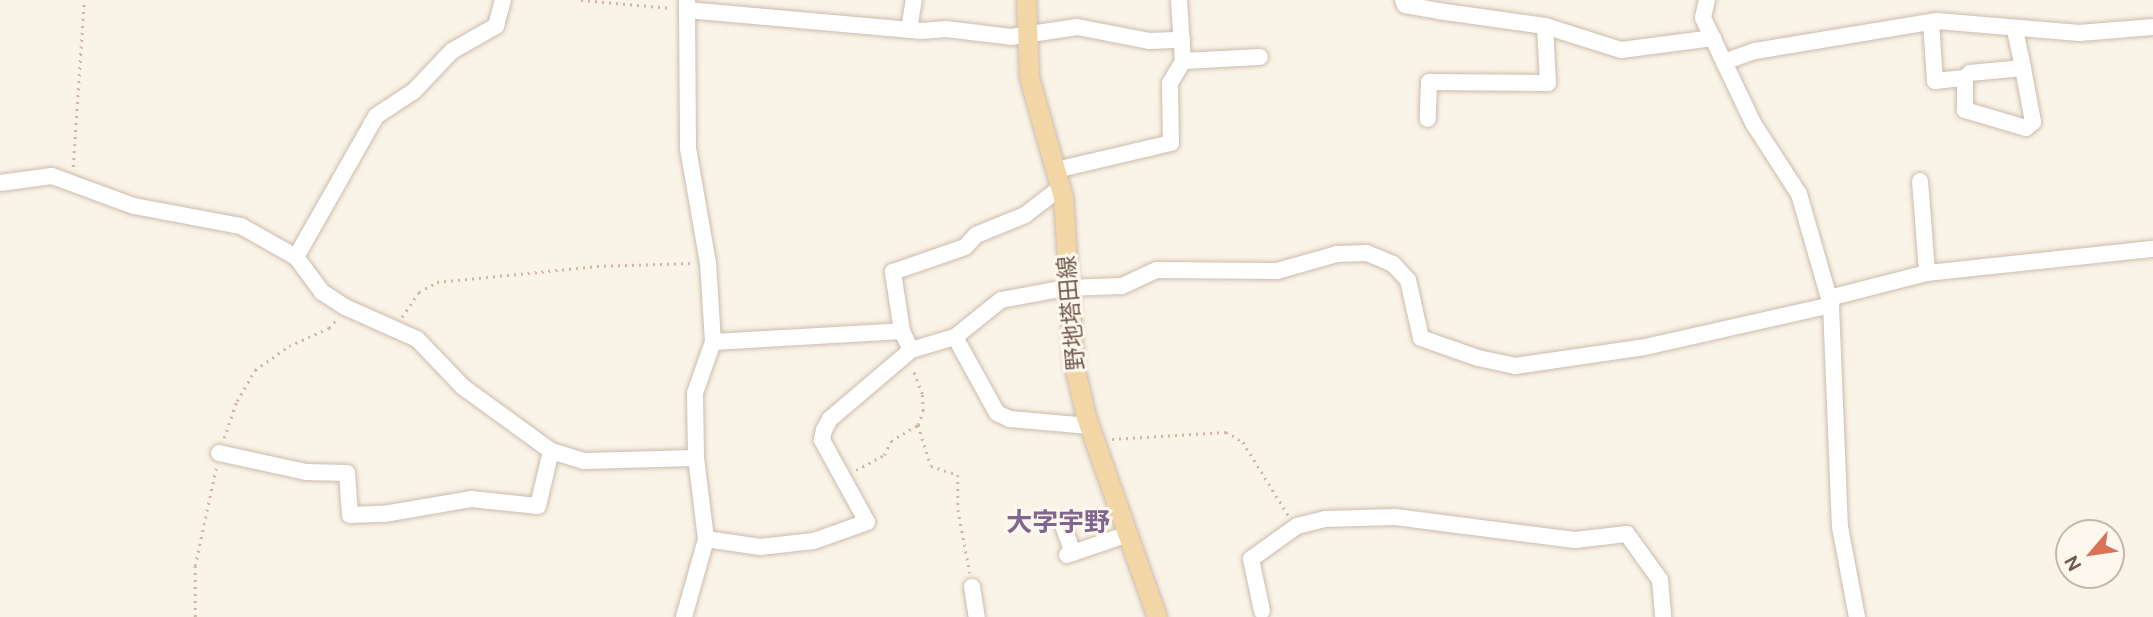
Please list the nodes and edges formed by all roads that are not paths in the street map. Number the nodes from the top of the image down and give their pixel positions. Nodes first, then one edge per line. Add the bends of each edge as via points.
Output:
1 (503, 0) edge
2 (914, 0) edge
3 (1026, 0) edge
4 (1180, 0) edge
5 (1403, 0) edge
6 (1707, 0) edge
7 (687, 5) edge
8 (1931, 22) junction
9 (1545, 26) junction
10 (2153, 27) edge
11 (909, 30) junction
12 (2015, 30) junction
13 (1026, 34) junction
14 (1713, 38) junction
15 (1182, 40) junction
16 (1260, 57) dead end
17 (1183, 61) junction
18 (1724, 62) junction
19 (2023, 68) junction
20 (1965, 78) junction
21 (1428, 119) dead end
22 (1058, 179) junction
23 (1920, 181) dead end
24 (0, 183) edge
25 (2153, 249) edge
26 (296, 257) junction
27 (1927, 273) junction
28 (1066, 288) junction
29 (1830, 302) junction
30 (902, 331) junction
31 (955, 337) junction
32 (713, 342) junction
33 (909, 352) junction
34 (1091, 433) junction
35 (551, 451) junction
36 (219, 453) dead end
37 (695, 458) junction
38 (1060, 520) dead end
39 (1128, 534) junction
40 (706, 539) junction
41 (972, 587) road end
42 (1262, 611) dead end
43 (684, 617) edge
44 (977, 617) edge
45 (1157, 617) edge
46 (1663, 617) edge
47 (1857, 617) edge

1 - 26 street via 496,26 452,51 414,91 376,116
2 - 11 street
3 - 13 main road, 野地塔田線
4 - 15 street
5 - 9 street via 1405,5
6 - 14 street via 1703,18
7 - 11 street
7 - 32 street via 688,148 708,263
8 - 12 street
8 - 18 street via 1755,51
8 - 20 street via 1935,80
9 - 14 street via 1621,50
9 - 21 street via 1548,83 1429,82
10 - 12 street via 2079,33
11 - 13 street
12 - 19 street
13 - 15 street via 1077,27 1149,41
13 - 22 main road, 野地塔田線 via 1029,77
14 - 18 street
15 - 17 street
16 - 17 street
17 - 22 street via 1170,83 1171,143
18 - 29 street via 1754,123 1799,194
19 - 20 street via 1970,73
19 - 20 street via 2033,122 2026,128 1965,110
22 - 28 main road, 野地塔田線
22 - 30 street via 1025,215 976,235 965,247 893,272
23 - 27 street
24 - 26 street via 52,176 134,206 241,226
25 - 27 street
26 - 35 street via 322,292 416,339 463,387
27 - 29 street
28 - 29 street via 1122,286 1157,270 1277,271 1337,254 1367,253 1393,264 1408,280 1421,338 1515,366 1645,347
28 - 31 street via 1001,300
28 - 34 main road, 野地塔田線 via 1074,365
29 - 47 street via 1840,527
30 - 32 street
30 - 33 street
31 - 33 street
31 - 34 street via 997,414
32 - 37 street via 695,393
33 - 40 street via 830,419 822,440 867,522 814,541 773,545
34 - 39 main road, 野地塔田線
35 - 36 street via 538,506 471,499 350,515 347,473 306,472
35 - 37 street via 584,461
37 - 40 street
38 - 39 street via 1070,554
39 - 45 main road, 野地塔田線
40 - 43 street
41 - 44 street
42 - 46 street via 1251,559 1297,526 1325,519 1395,517 1575,540 1627,534 1660,580

